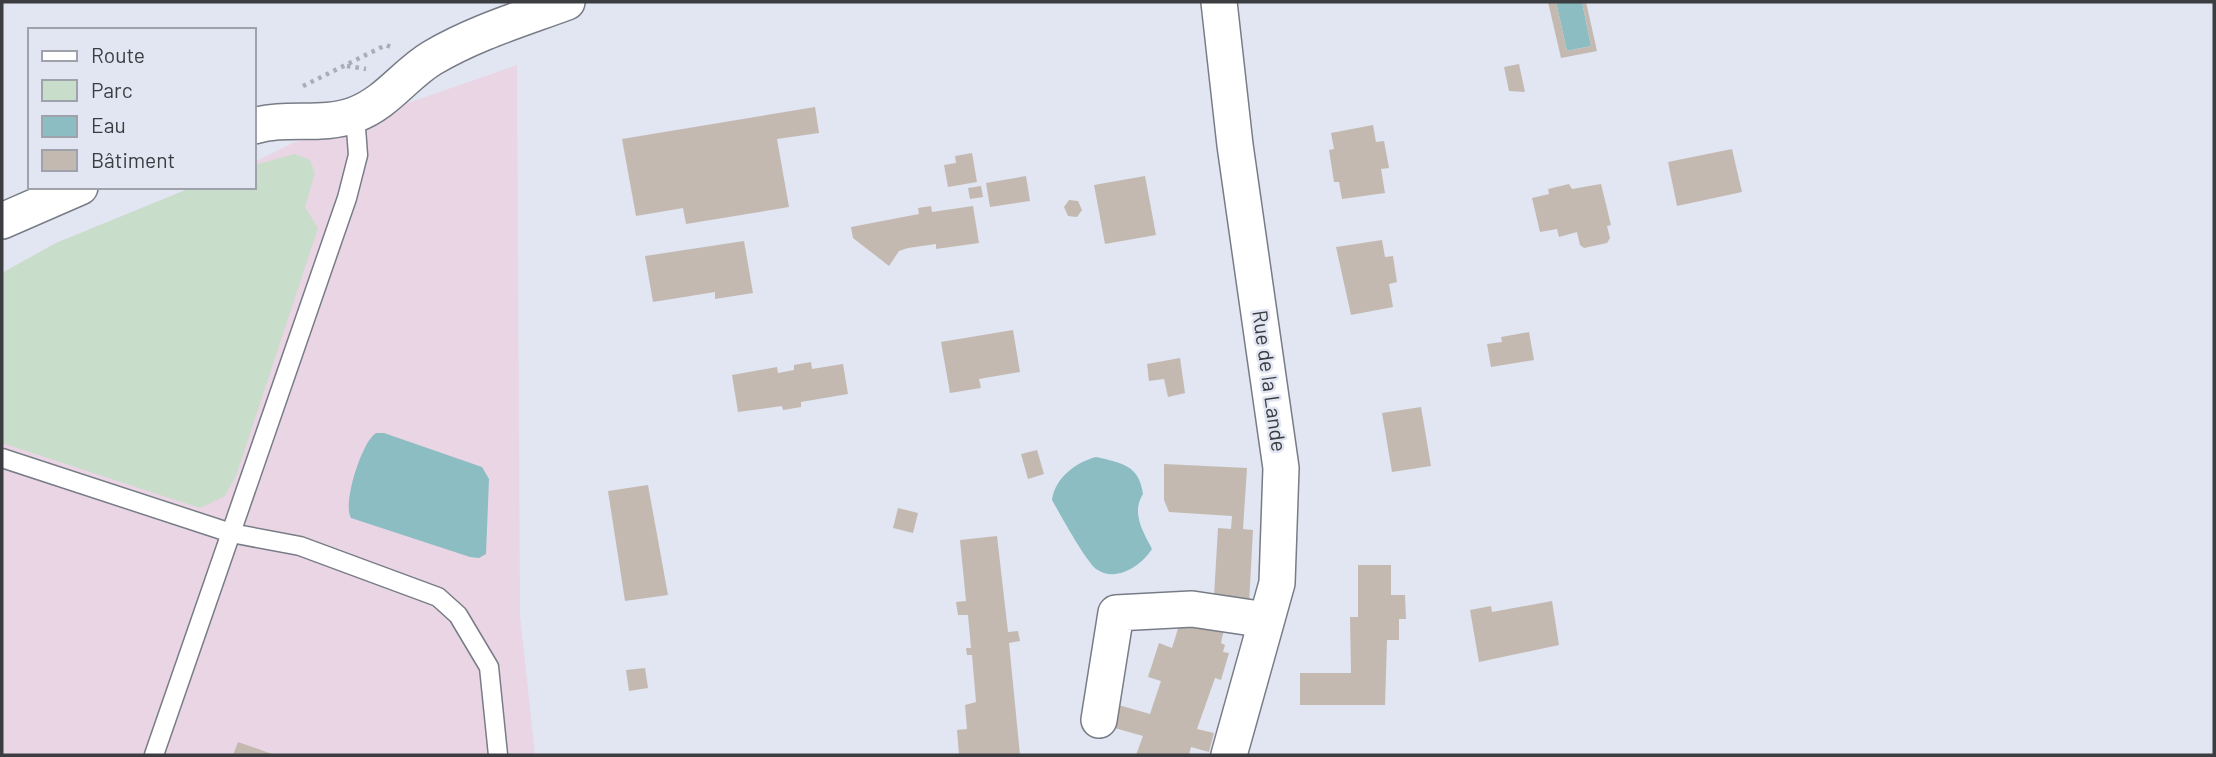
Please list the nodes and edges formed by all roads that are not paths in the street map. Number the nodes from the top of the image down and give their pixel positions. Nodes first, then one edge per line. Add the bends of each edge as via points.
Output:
1 (566, 2) edge
2 (1219, 2) edge
3 (355, 115) junction
4 (256, 125) edge
5 (75, 189) edge
6 (2, 221) edge
7 (2, 458) edge
8 (231, 533) junction
9 (1266, 620) junction
10 (1099, 720) dead end
11 (154, 755) edge
12 (498, 755) edge
13 (1229, 755) edge

1 - 3 street via 482,33 430,59 397,90
2 - 9 street, Rue de la Lande via 1281,468 1278,570
3 - 4 street via 315,124 271,121
3 - 8 lane via 358,155 347,198
5 - 6 street
7 - 8 lane
8 - 11 lane
8 - 12 lane via 300,547 438,597 458,615 489,667
9 - 10 street via 1192,609 1116,613
9 - 13 street, Rue de la Lande

